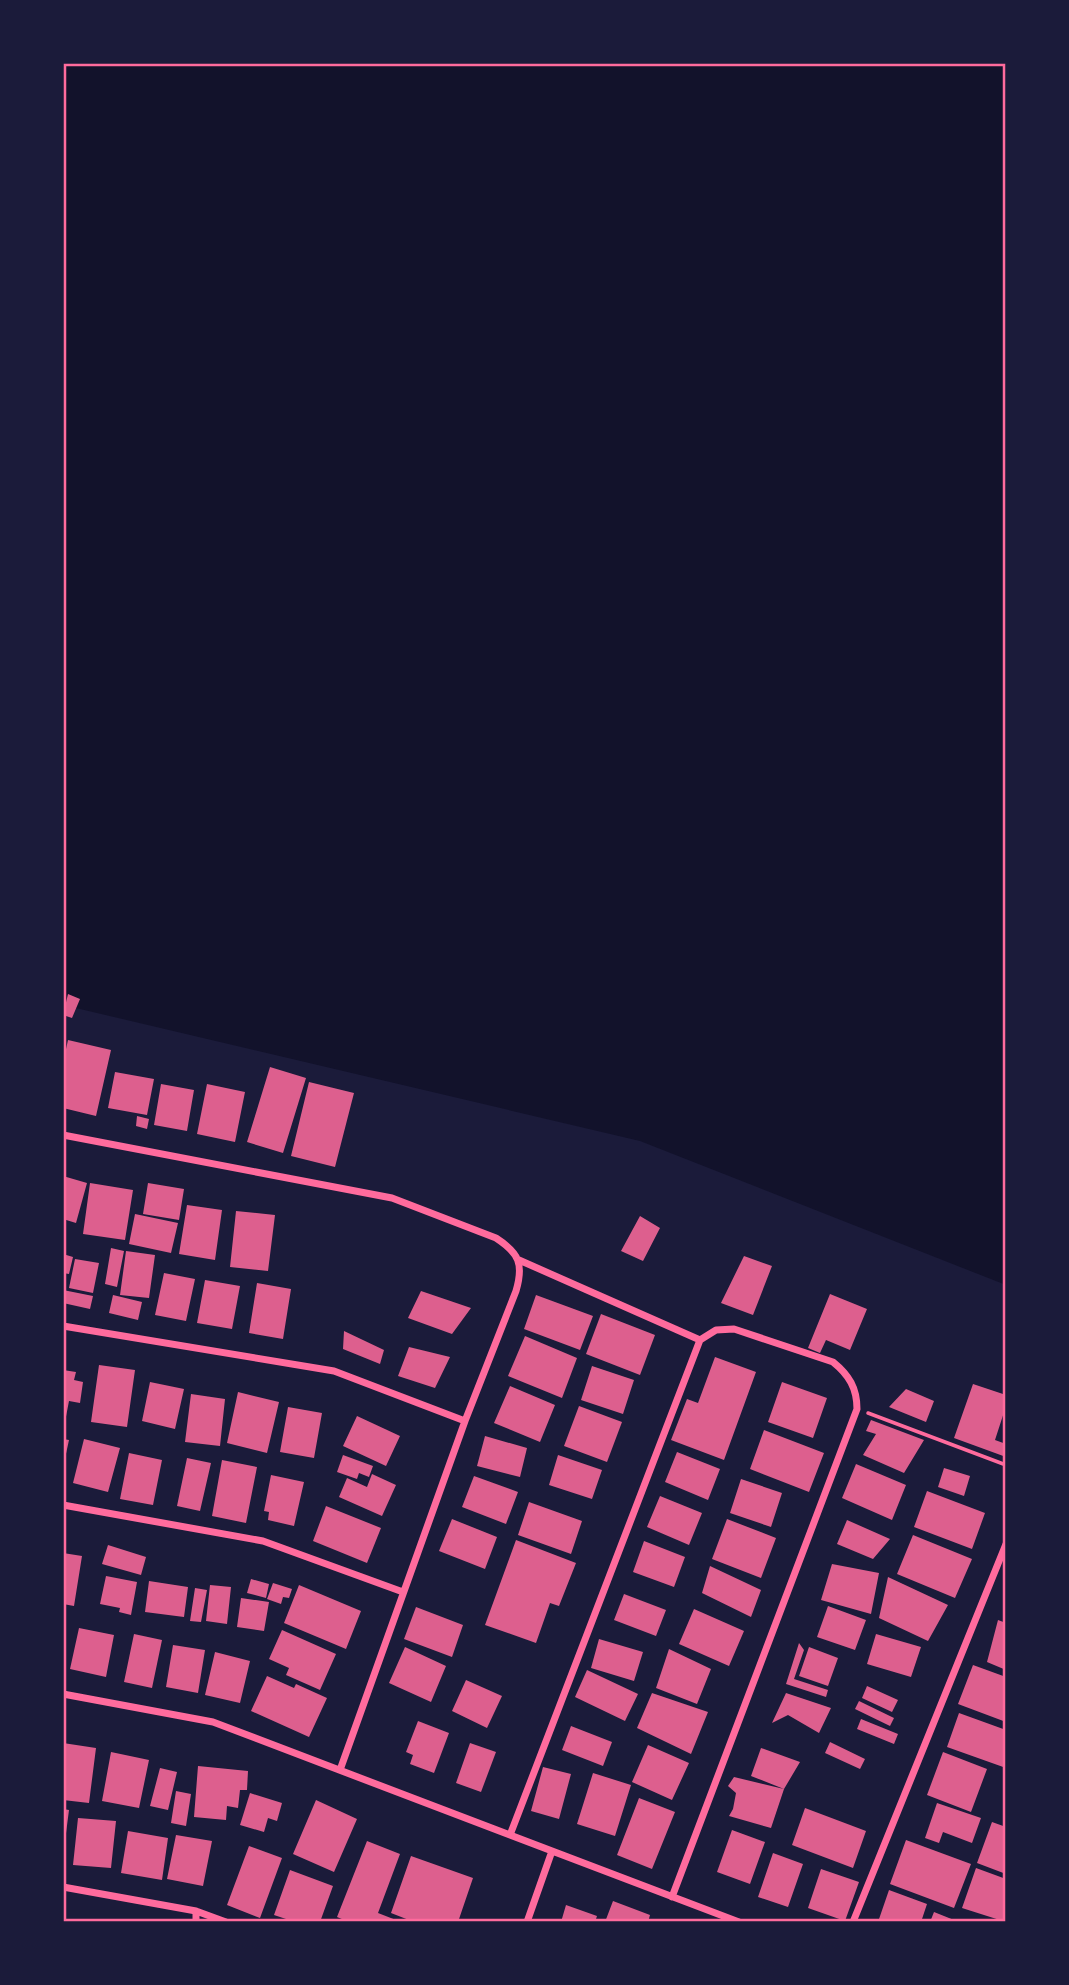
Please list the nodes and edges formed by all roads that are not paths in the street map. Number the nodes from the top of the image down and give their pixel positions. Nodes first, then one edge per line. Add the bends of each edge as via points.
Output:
1 (63, 1135) edge
2 (519, 1260) junction
3 (63, 1326) edge
4 (700, 1340) junction
5 (465, 1421) junction
6 (63, 1505) edge
7 (1006, 1544) edge
8 (403, 1592) junction
9 (63, 1694) edge
10 (340, 1770) junction
11 (510, 1835) junction
12 (552, 1851) junction
13 (63, 1887) edge
14 (672, 1897) junction
15 (196, 1911) junction
16 (196, 1922) edge
17 (226, 1922) edge
18 (527, 1922) edge
19 (739, 1922) edge
20 (853, 1922) edge

1 - 2 street via 392,1198 496,1238
2 - 4 street
2 - 5 street via 516,1291
3 - 5 street via 334,1371
4 - 11 street
4 - 14 street via 716,1330 734,1329 833,1362 853,1385 857,1409
5 - 8 street
6 - 8 street via 263,1541
7 - 20 street
8 - 10 street
9 - 10 street via 213,1721
10 - 11 street
11 - 12 street
12 - 14 street
12 - 18 street
13 - 15 street
14 - 19 street
15 - 16 street
15 - 17 street

